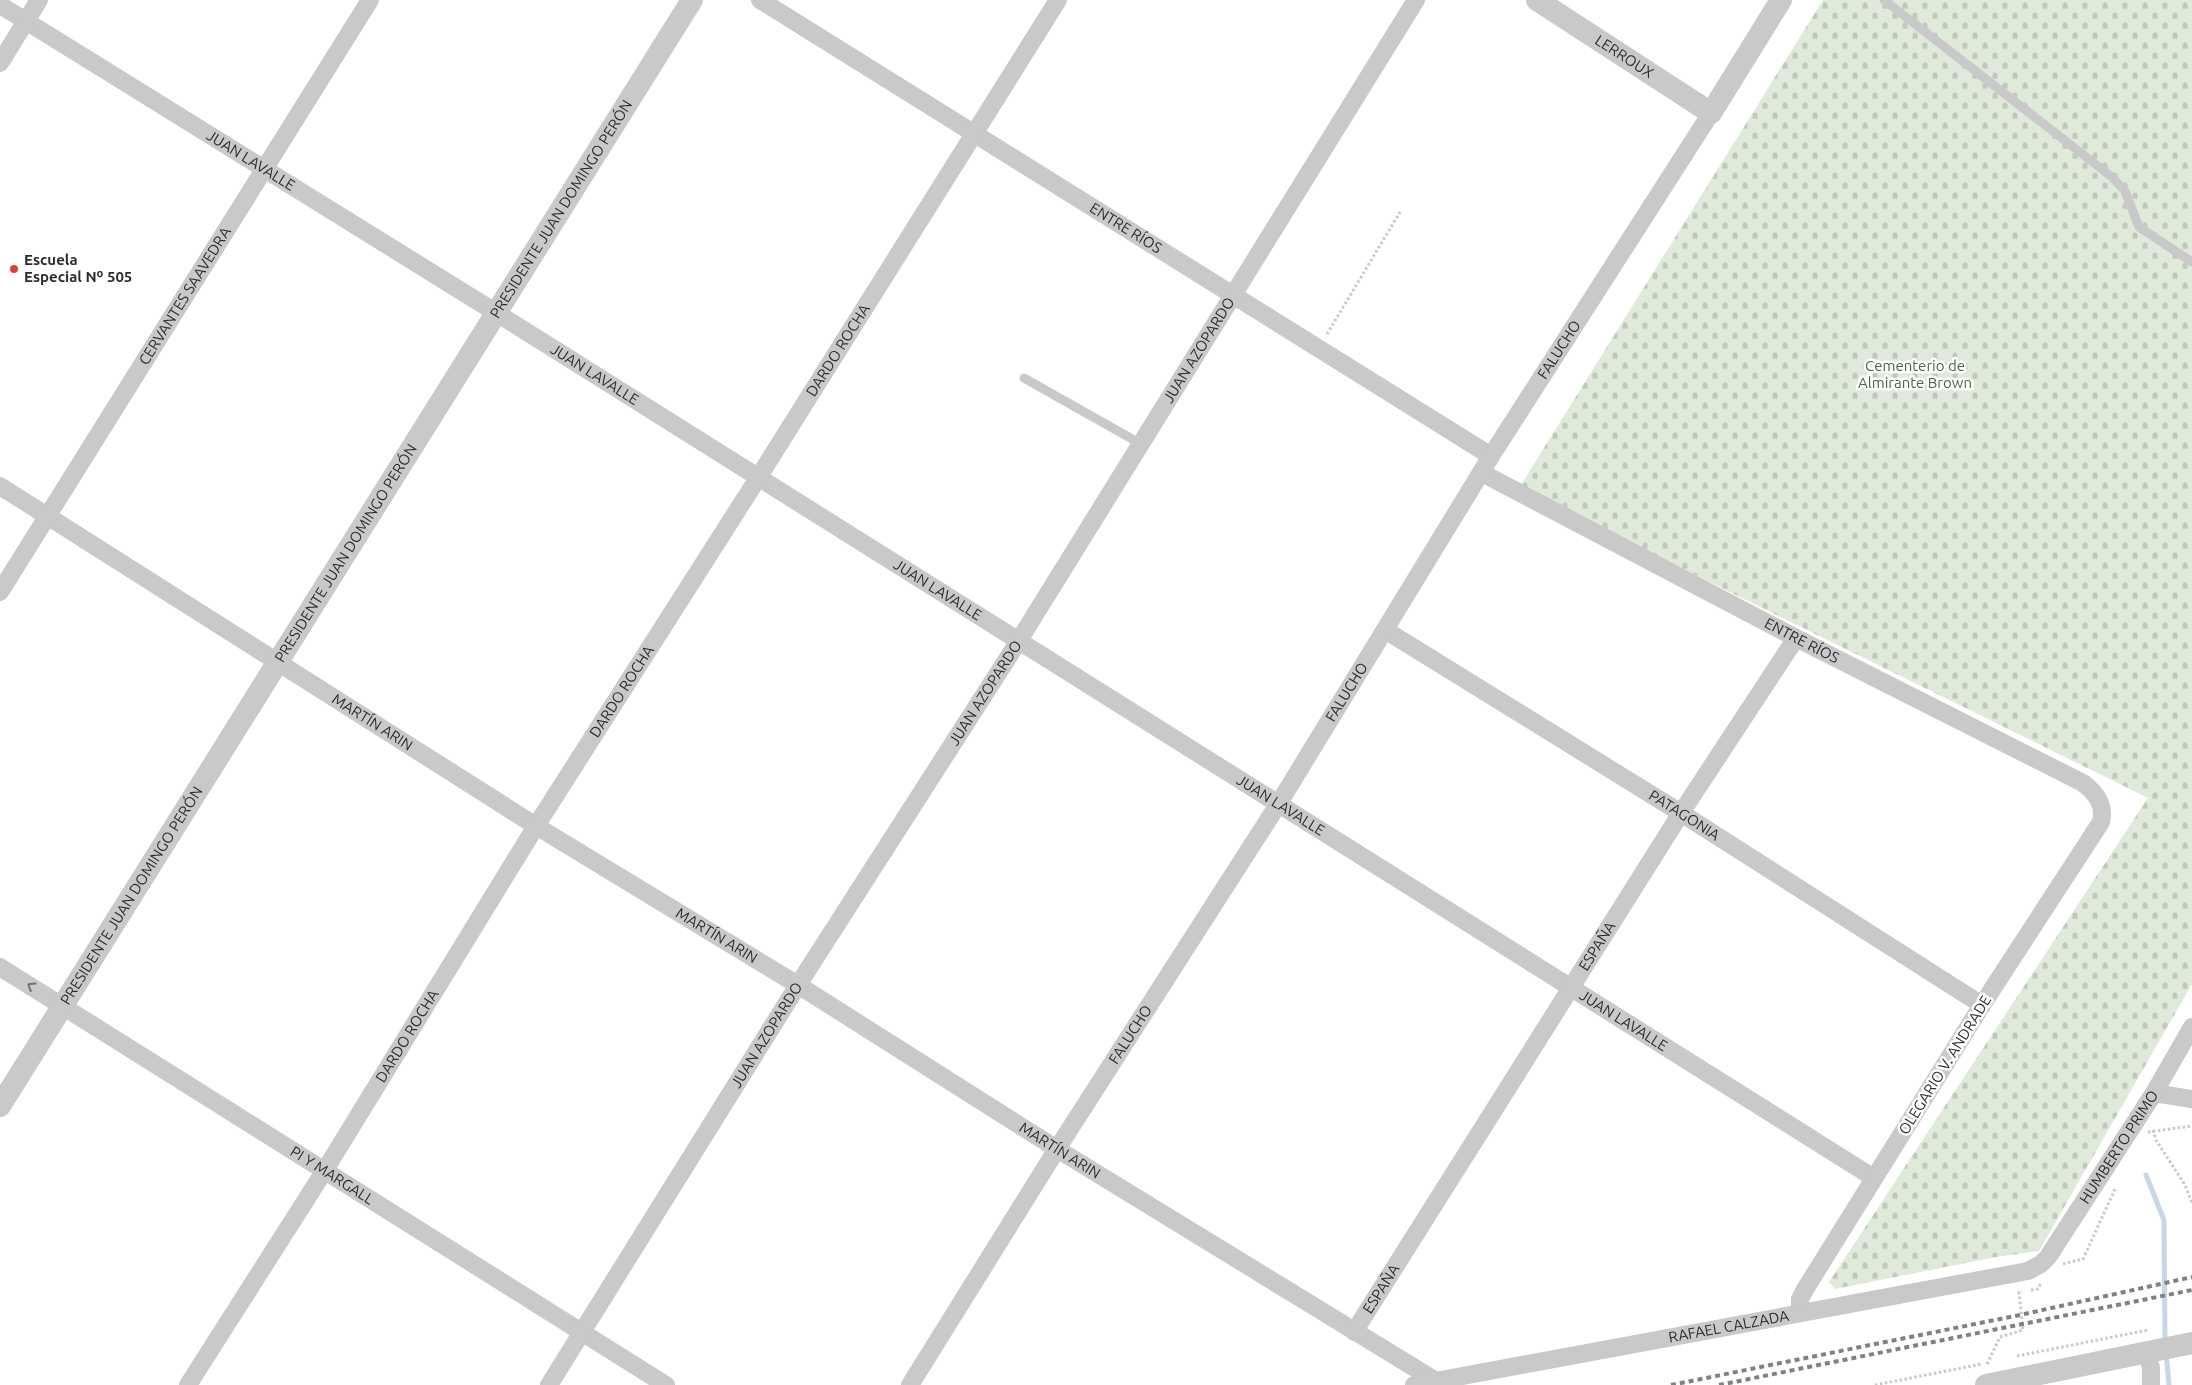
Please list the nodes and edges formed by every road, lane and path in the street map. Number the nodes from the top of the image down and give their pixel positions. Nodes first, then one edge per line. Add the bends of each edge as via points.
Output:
1 (39, 0) edge
2 (370, 0) edge
3 (692, 0) edge
4 (760, 0) edge
5 (1058, 0) edge
6 (1416, 0) edge
7 (1537, 0) edge
8 (1781, 0) edge
9 (1884, 0) edge
10 (0, 5) edge
11 (26, 21) junction
12 (0, 63) edge
13 (1710, 113) junction
14 (974, 134) junction
15 (264, 168) junction
16 (1400, 212) dead end
17 (2192, 262) edge
18 (1233, 295) junction
19 (495, 312) junction
20 (1319, 348) junction
21 (1024, 378) dead end
22 (1141, 444) junction
23 (1491, 456) junction
24 (1482, 473) junction
25 (758, 478) junction
26 (0, 486) edge
27 (48, 516) junction
28 (0, 592) edge
29 (1385, 630) junction
30 (1796, 638) junction
31 (1018, 642) junction
32 (277, 662) junction
33 (1279, 803) junction
34 (1681, 812) junction
35 (2101, 822) joint
36 (536, 826) junction
37 (0, 967) edge
38 (798, 985) junction
39 (1572, 986) junction
40 (1982, 1005) junction
41 (62, 1006) junction
42 (2192, 1027) edge
43 (2154, 1093) junction
44 (2192, 1100) edge
45 (0, 1106) edge
46 (2151, 1123) dead end
47 (1057, 1149) junction
48 (325, 1170) junction
49 (1874, 1178) junction
50 (2192, 1203) edge
51 (2041, 1264) joint
52 (1800, 1313) junction
53 (1354, 1332) junction
54 (582, 1333) junction
55 (2187, 1344) edge
56 (2151, 1352) junction
57 (1436, 1381) junction
58 (188, 1385) edge
59 (548, 1385) edge
60 (666, 1385) edge
61 (910, 1385) edge
62 (1414, 1385) edge
63 (1986, 1385) edge
64 (2151, 1385) edge

1 - 11 street
2 - 15 street, CERVANTES SAAVEDRA
3 - 19 street, PRESIDENTE JUAN DOMINGO PERÓN
4 - 14 street, ENTRE RÍOS
5 - 14 street, DARDO ROCHA
6 - 18 street, JUAN AZOPARDO
7 - 13 street, LERROUX
8 - 13 street, FALUCHO
9 - 17 lane via 2112,177 2125,191 2139,227
10 - 11 street, JUAN LAVALLE
11 - 12 street
11 - 15 street, JUAN LAVALLE
13 - 23 street, FALUCHO
14 - 18 street, ENTRE RÍOS
14 - 25 street, DARDO ROCHA
15 - 19 street, JUAN LAVALLE
15 - 27 street, CERVANTES SAAVEDRA
16 - 20 path
18 - 20 street, ENTRE RÍOS
18 - 22 street, JUAN AZOPARDO
19 - 25 street, JUAN LAVALLE
19 - 32 street, PRESIDENTE JUAN DOMINGO PERÓN
20 - 23 street, ENTRE RÍOS
21 - 22 lane
22 - 31 street, JUAN AZOPARDO
23 - 24 street, FALUCHO
24 - 29 street, FALUCHO
24 - 30 street, ENTRE RÍOS
25 - 31 street, JUAN LAVALLE
25 - 36 street, DARDO ROCHA
26 - 27 street, MARTÍN ARIN
27 - 28 street, CERVANTES SAAVEDRA
27 - 32 street, MARTÍN ARIN
29 - 33 street, FALUCHO
29 - 34 street, PATAGONIA
30 - 34 street, ESPAÑA
30 - 35 street, ENTRE RÍOS via 2083,783 2102,804
31 - 33 street, JUAN LAVALLE
31 - 38 street, JUAN AZOPARDO
32 - 36 street, MARTÍN ARIN
32 - 41 street, PRESIDENTE JUAN DOMINGO PERÓN
33 - 39 street, JUAN LAVALLE
33 - 47 street, FALUCHO
34 - 39 street, ESPAÑA
34 - 40 street, PATAGONIA
35 - 40 street, OLEGARIO V. ANDRADE
36 - 38 street, MARTÍN ARIN
36 - 48 street, DARDO ROCHA
41 -> 37 street, PI Y MARGALL
38 - 47 street, MARTÍN ARIN
38 - 54 street, JUAN AZOPARDO
39 - 49 street, JUAN LAVALLE
39 - 53 street, ESPAÑA
40 - 49 street, OLEGARIO V. ANDRADE
41 - 45 street, PRESIDENTE JUAN DOMINGO PERÓN
41 - 48 street, PI Y MARGALL
42 - 43 street, HUMBERTO PRIMO
43 - 44 street
43 - 51 street, HUMBERTO PRIMO
46 - 50 path via 2156,1140 2185,1185
47 - 53 street, MARTÍN ARIN
47 - 61 street, FALUCHO
48 - 54 street, PI Y MARGALL
48 - 58 street, DARDO ROCHA
49 - 52 street, OLEGARIO V. ANDRADE via 1804,1291 1800,1299
51 - 52 street, RAFAEL CALZADA via 2028,1271
52 - 57 street, RAFAEL CALZADA
53 - 57 street, MARTÍN ARIN
54 - 59 street, JUAN AZOPARDO
54 - 60 street, PI Y MARGALL
55 - 56 street
56 - 63 street
56 - 64 street
57 - 62 street, RAFAEL CALZADA

